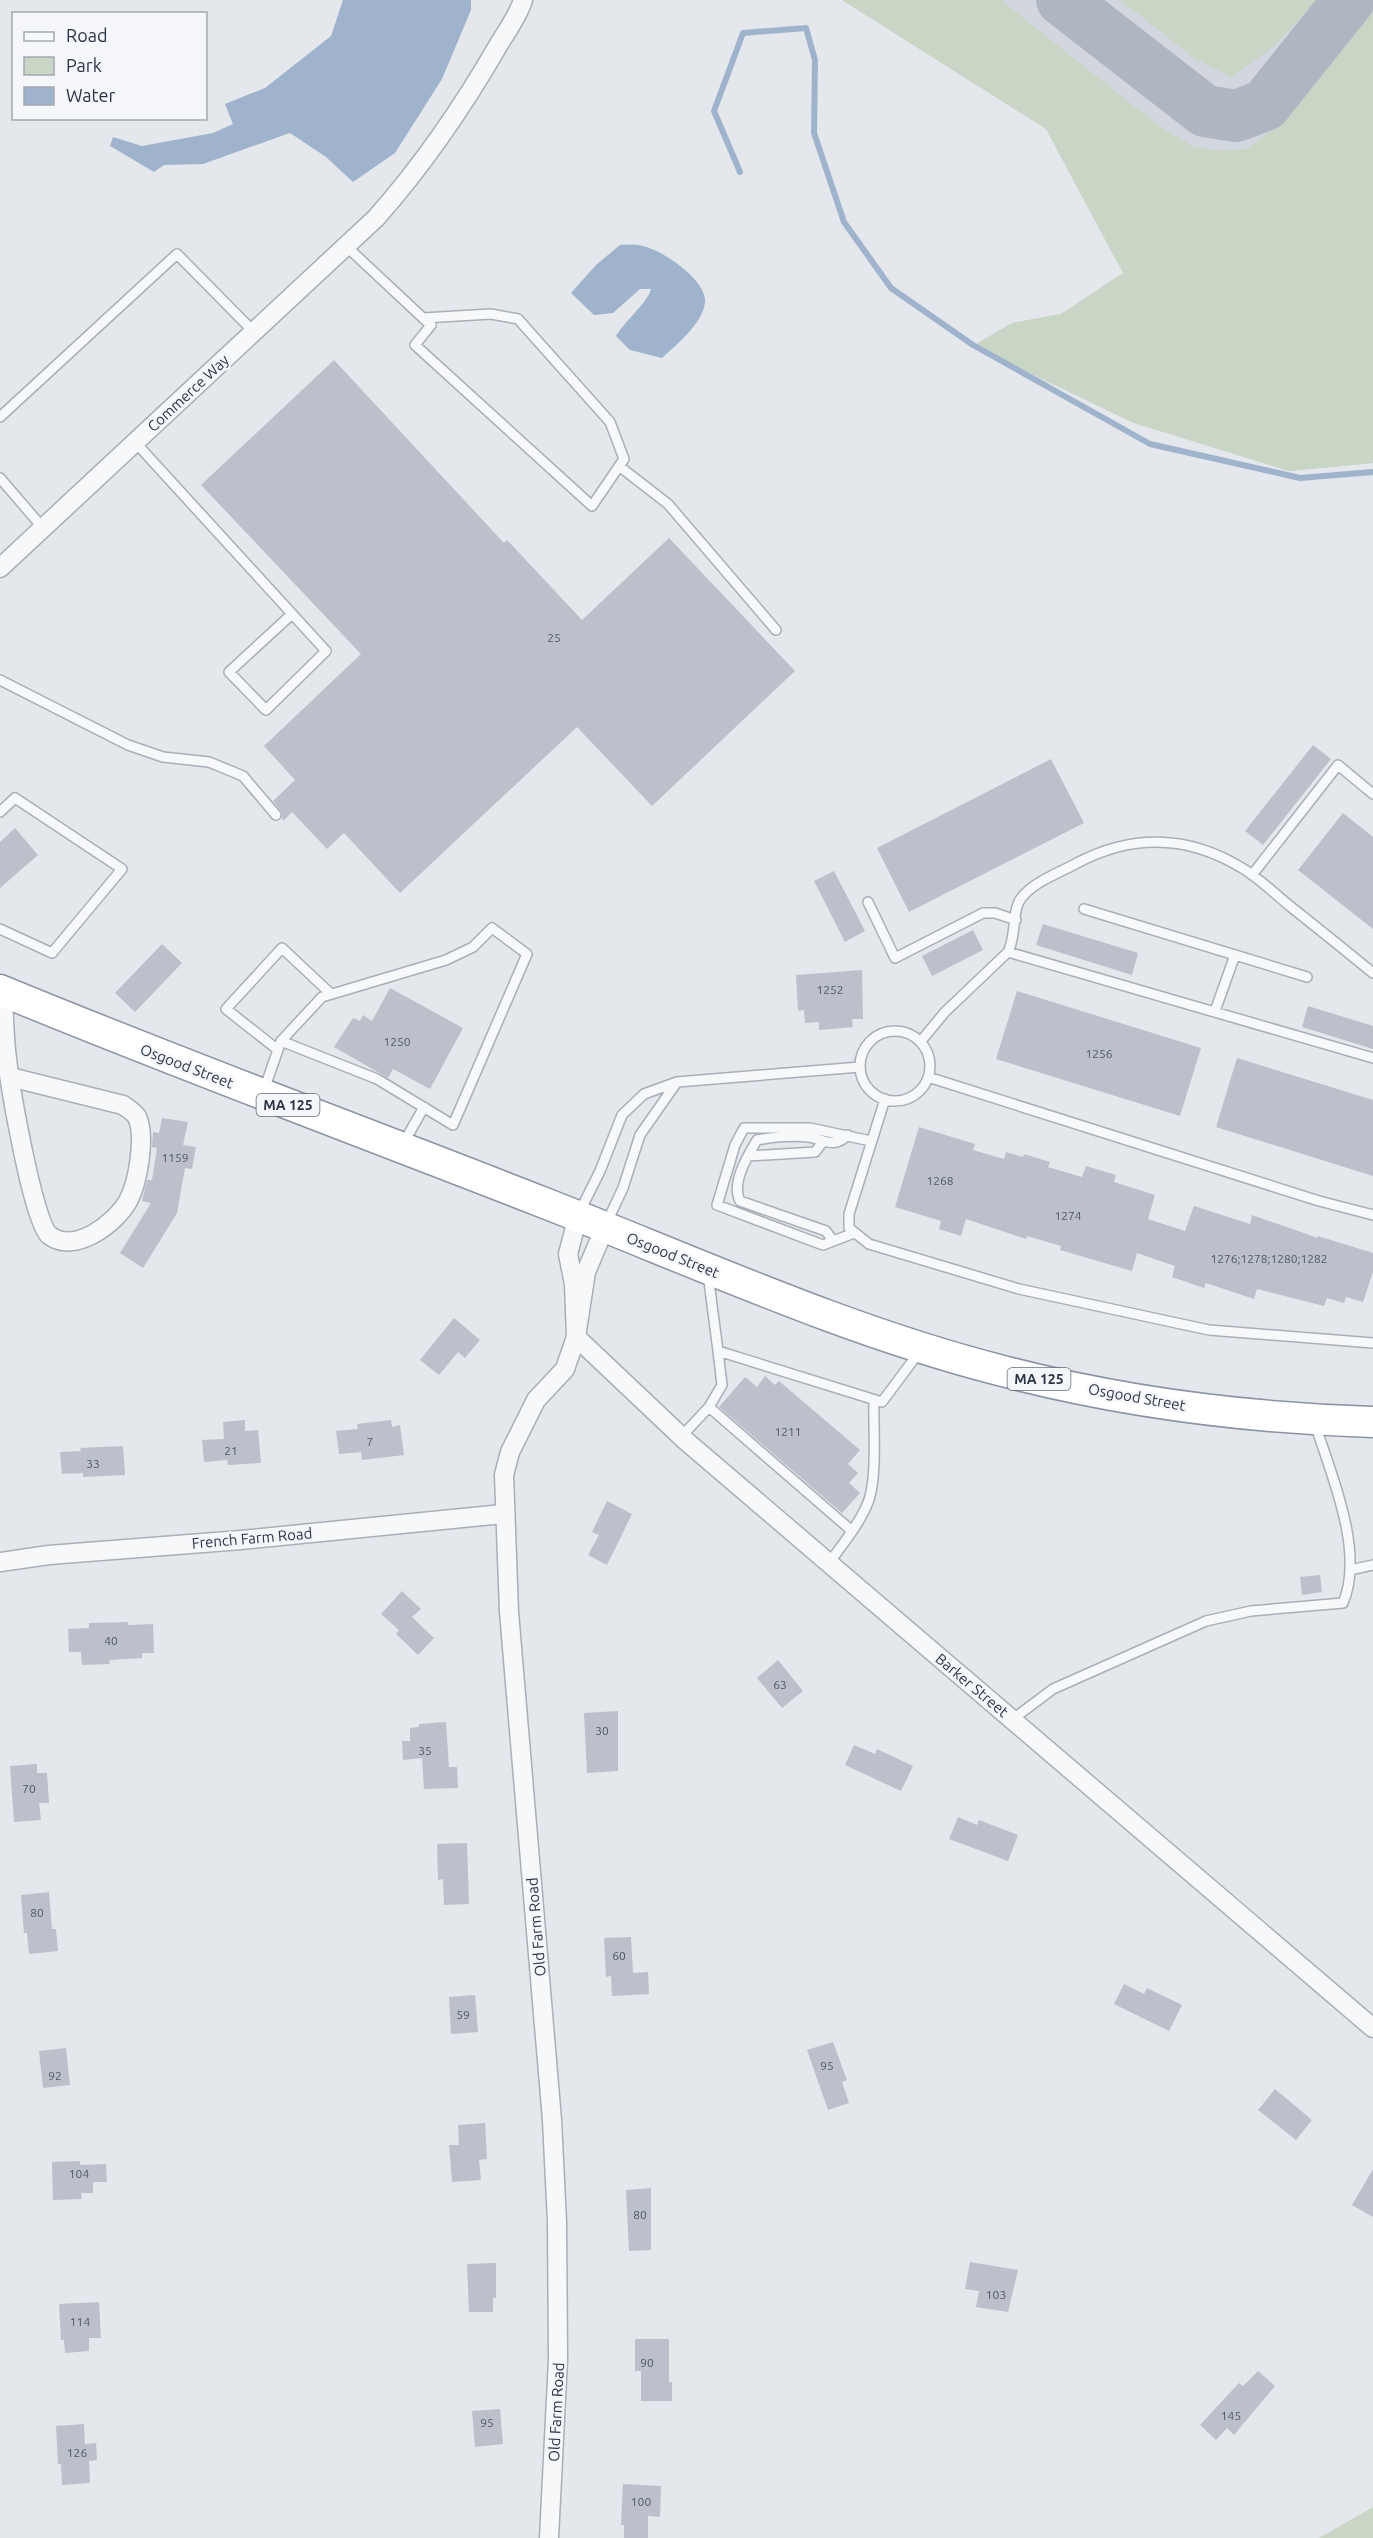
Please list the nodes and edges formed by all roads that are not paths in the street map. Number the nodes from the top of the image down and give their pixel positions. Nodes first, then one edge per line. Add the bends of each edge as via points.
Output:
1 (523, 0) edge
2 (346, 246) junction
3 (423, 318) junction
4 (254, 332) junction
5 (0, 417) edge
6 (135, 442) junction
7 (619, 466) junction
8 (0, 478) edge
9 (43, 528) junction
10 (0, 568) edge
11 (292, 614) junction
12 (776, 630) dead end
13 (0, 680) edge
14 (1373, 794) edge
15 (0, 812) edge
16 (276, 815) dead end
17 (1252, 875) junction
18 (868, 902) dead end
19 (1084, 909) dead end
20 (1016, 921) junction
21 (0, 929) edge
22 (1008, 952) junction
23 (1235, 955) junction
24 (1373, 973) edge
25 (1307, 977) dead end
26 (1, 990) edge
27 (331, 994) junction
28 (1215, 1011) junction
29 (921, 1041) junction
30 (279, 1045) junction
31 (1373, 1058) edge
32 (860, 1067) junction
33 (10, 1077) junction
34 (928, 1077) junction
35 (677, 1082) junction
36 (263, 1095) junction
37 (885, 1100) junction
38 (424, 1107) junction
39 (848, 1135) junction
40 (871, 1141) junction
41 (822, 1143) junction
42 (401, 1148) junction
43 (748, 1156) junction
44 (1373, 1215) edge
45 (591, 1222) junction
46 (854, 1233) junction
47 (833, 1241) junction
48 (707, 1269) junction
49 (576, 1337) junction
50 (1373, 1343) edge
51 (922, 1348) junction
52 (718, 1351) junction
53 (874, 1400) junction
54 (709, 1407) junction
55 (1314, 1419) junction
56 (1373, 1422) edge
57 (681, 1437) junction
58 (503, 1514) junction
59 (852, 1531) junction
60 (0, 1562) edge
61 (829, 1563) junction
62 (1373, 1565) edge
63 (1350, 1570) junction
64 (1013, 1719) junction
65 (1373, 2028) edge
66 (549, 2538) edge

1 - 2 street, Commerce Way via 445,128 396,195
2 - 3 lane
2 - 4 street, Commerce Way
3 - 7 lane via 490,314 518,319 610,422 624,459
3 - 7 lane via 431,325 415,345 592,506
4 - 5 lane via 177,255
4 - 6 street, Commerce Way
6 - 9 street, Commerce Way
6 - 11 lane
7 - 12 lane via 668,504
8 - 9 lane
9 - 10 street, Commerce Way
11 - 11 lane via 326,651 266,710 229,672
13 - 16 lane via 128,745 163,757 209,762 243,776
14 - 17 lane via 1338,765
15 - 21 lane via 15,798 122,869 52,953
17 - 20 lane via 1186,845 1151,841 1120,845 1034,886 1021,897
17 - 24 lane
18 - 20 lane via 896,958 983,913
19 - 23 lane
20 - 22 lane
22 - 28 lane
22 - 29 lane via 945,1012
23 - 25 lane
23 - 28 lane
26 - 33 street
26 - 36 highway, Osgood Street / MA 125
27 - 30 lane via 322,997
27 - 30 lane via 282,948 226,1009
27 - 38 lane via 446,960 473,947 492,928 527,954 453,1125
28 - 31 lane
29 - 32 lane via 901,1031 879,1035 863,1052
29 - 34 lane via 930,1062
30 - 36 lane
30 - 38 lane via 377,1079
32 - 35 lane
32 - 37 lane via 866,1085
33 - 33 street via 33,1198 47,1233 61,1242 79,1241 106,1225 128,1201 142,1140 136,1116 123,1105
34 - 37 lane via 918,1093 908,1099
34 - 44 lane
35 - 45 lane via 640,1135 622,1188
35 - 45 lane via 644,1094 622,1115 600,1171
36 - 42 highway, Osgood Street / MA 125
37 - 40 lane
38 - 42 lane
39 - 40 lane
39 - 41 lane via 841,1142
39 - 47 lane via 810,1128 744,1128 717,1205 823,1245
40 - 46 lane via 849,1214 849,1228
41 - 43 lane via 815,1152
41 - 43 lane via 810,1137 764,1138 757,1140
42 - 45 highway, Osgood Street / MA 125
43 - 47 lane via 736,1193 740,1201 826,1231
45 - 48 highway, Osgood Street / MA 125
45 - 49 street
45 - 49 street via 568,1254 574,1284
46 - 47 lane
46 - 50 lane via 869,1244 1019,1289 1105,1309 1209,1330
48 - 51 highway, Osgood Street / MA 125
48 - 52 lane
49 - 57 street, Barker Street
49 - 58 street, Old Farm Road via 565,1369 536,1400 510,1452 504,1475
51 - 53 lane via 882,1402
51 - 55 highway, Osgood Street / MA 125 via 1001,1371 1159,1403
52 - 53 lane
52 - 54 lane via 722,1385
53 - 59 lane via 868,1503
54 - 57 lane
54 - 59 lane
55 - 56 highway, Osgood Street / MA 125
55 - 63 lane via 1342,1508
57 - 61 street, Barker Street
58 - 60 street, French Farm Road via 265,1538 49,1554
58 - 66 street, Old Farm Road via 557,2222 558,2359
59 - 61 lane
61 - 64 street, Barker Street
62 - 63 lane
63 - 64 lane via 1350,1587 1343,1603 1251,1611 1206,1621 1053,1689
64 - 65 street, Barker Street

